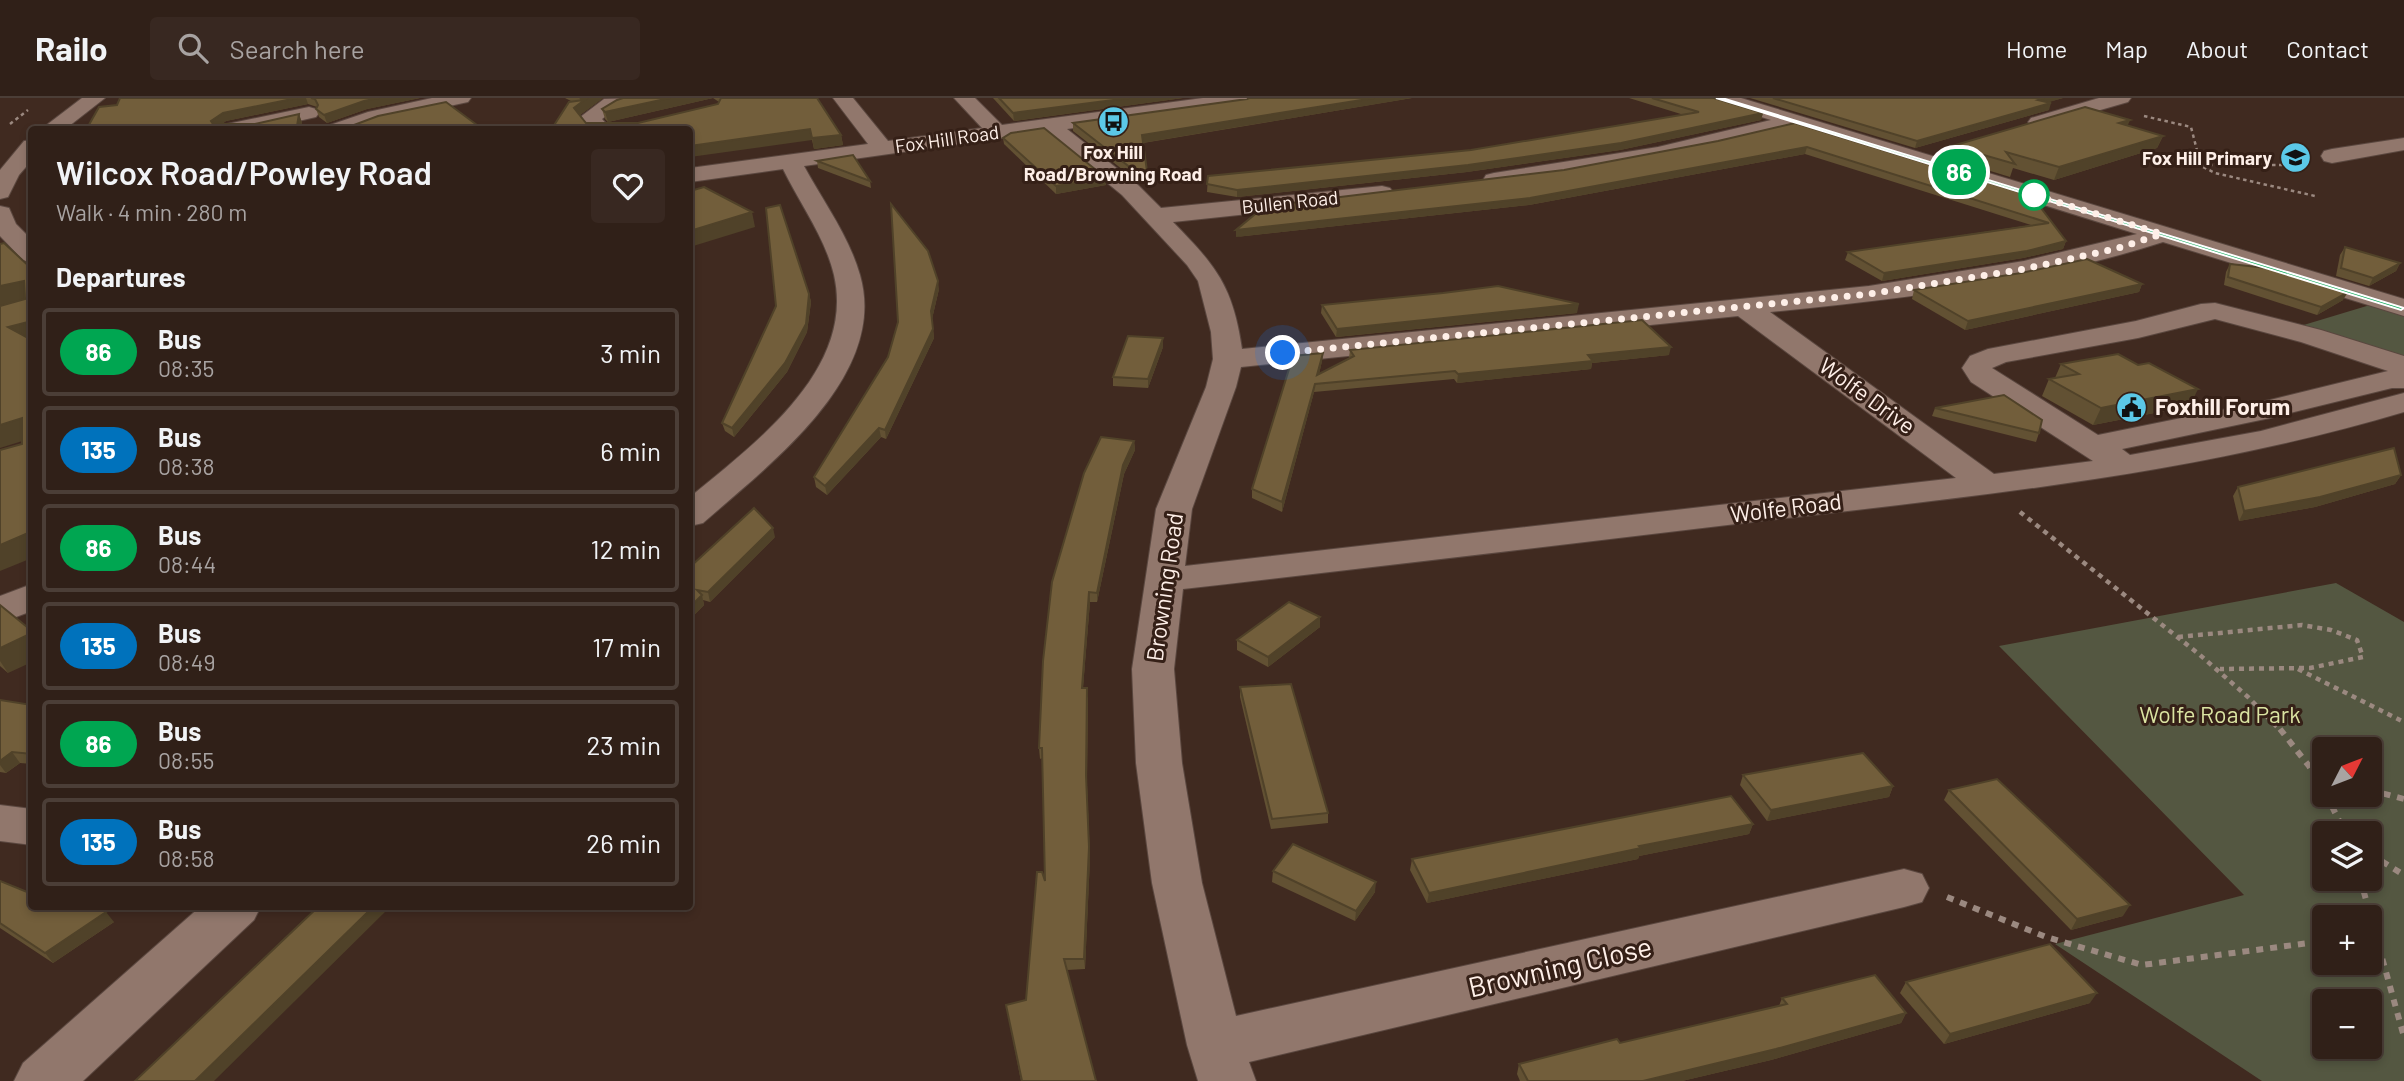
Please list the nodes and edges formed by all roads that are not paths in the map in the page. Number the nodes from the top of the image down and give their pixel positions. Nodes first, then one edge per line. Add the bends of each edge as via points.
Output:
1 (95, 98) edge
2 (290, 98) edge
3 (461, 98) edge
4 (629, 98) edge
5 (843, 98) edge
6 (964, 98) edge
7 (1720, 98) edge
8 (2121, 98) edge
9 (1237, 99) edge
10 (2035, 101) edge
11 (2082, 109) junction
12 (309, 113) junction
13 (1793, 121) junction
14 (1049, 125) junction
15 (56, 126) edge
16 (246, 126) edge
17 (338, 126) edge
18 (344, 126) edge
19 (605, 126) edge
20 (2020, 127) edge
21 (997, 132) junction
22 (2404, 144) edge
23 (1955, 146) edge
24 (882, 148) junction
25 (28, 151) edge
26 (2332, 156) dead end
27 (1915, 158) junction
28 (693, 166) edge
29 (740, 168) junction
30 (795, 171) junction
31 (693, 175) edge
32 (1472, 183) edge
33 (1409, 191) edge
34 (0, 192) edge
35 (693, 197) edge
36 (1157, 216) junction
37 (28, 218) edge
38 (2, 219) edge
39 (2162, 234) junction
40 (28, 251) edge
41 (1746, 308) junction
42 (2404, 308) edge
43 (1228, 359) junction
44 (2404, 366) edge
45 (2404, 379) edge
46 (2404, 402) edge
47 (2113, 459) junction
48 (1987, 485) junction
49 (693, 512) edge
50 (1163, 580) junction
51 (28, 598) edge
52 (0, 611) edge
53 (0, 823) edge
54 (28, 826) edge
55 (1905, 888) road end
56 (232, 910) edge
57 (1221, 1063) edge
58 (43, 1081) edge

1 - 15 street
2 - 12 street
3 - 18 street
4 - 19 street via 589,118
5 - 24 street
6 - 21 street
7 - 13 street
8 - 11 street
9 - 14 street, Fox Hill Road
10 - 11 street
11 - 20 street
12 - 16 street
12 - 17 street
13 - 27 street
13 - 32 street via 1658,154
14 - 21 street, Fox Hill Road
14 - 36 street, Browning Road
21 - 24 street, Fox Hill Road
22 - 26 street
23 - 27 street
24 - 30 street, Fox Hill Road
25 - 34 street
27 - 39 street
28 - 29 street via 727,162
29 - 30 street, Fox Hill Road
29 - 31 street, Fox Hill Road
30 - 35 street
30 - 49 street via 834,244 851,292 849,326 828,378 806,408
33 - 36 street, Bullen Road
36 - 43 street, Browning Road via 1211,281
37 - 38 street
38 - 40 street
39 - 41 street via 2115,249 1973,278
39 - 42 street
41 - 43 street
41 - 48 street, Wolfe Drive
43 - 50 street, Browning Road via 1174,509
44 - 47 street via 2298,332 2201,312 2138,329 1998,355 1977,368 1982,376
45 - 47 street via 2119,438 2105,443
46 - 47 street, Wolfe Road via 2299,432
47 - 48 street, Wolfe Road
48 - 50 street, Wolfe Road
50 - 57 street, Browning Road via 1153,669 1159,763 1177,883
51 - 52 street
53 - 54 street
55 - 57 street, Browning Close
56 - 58 street

